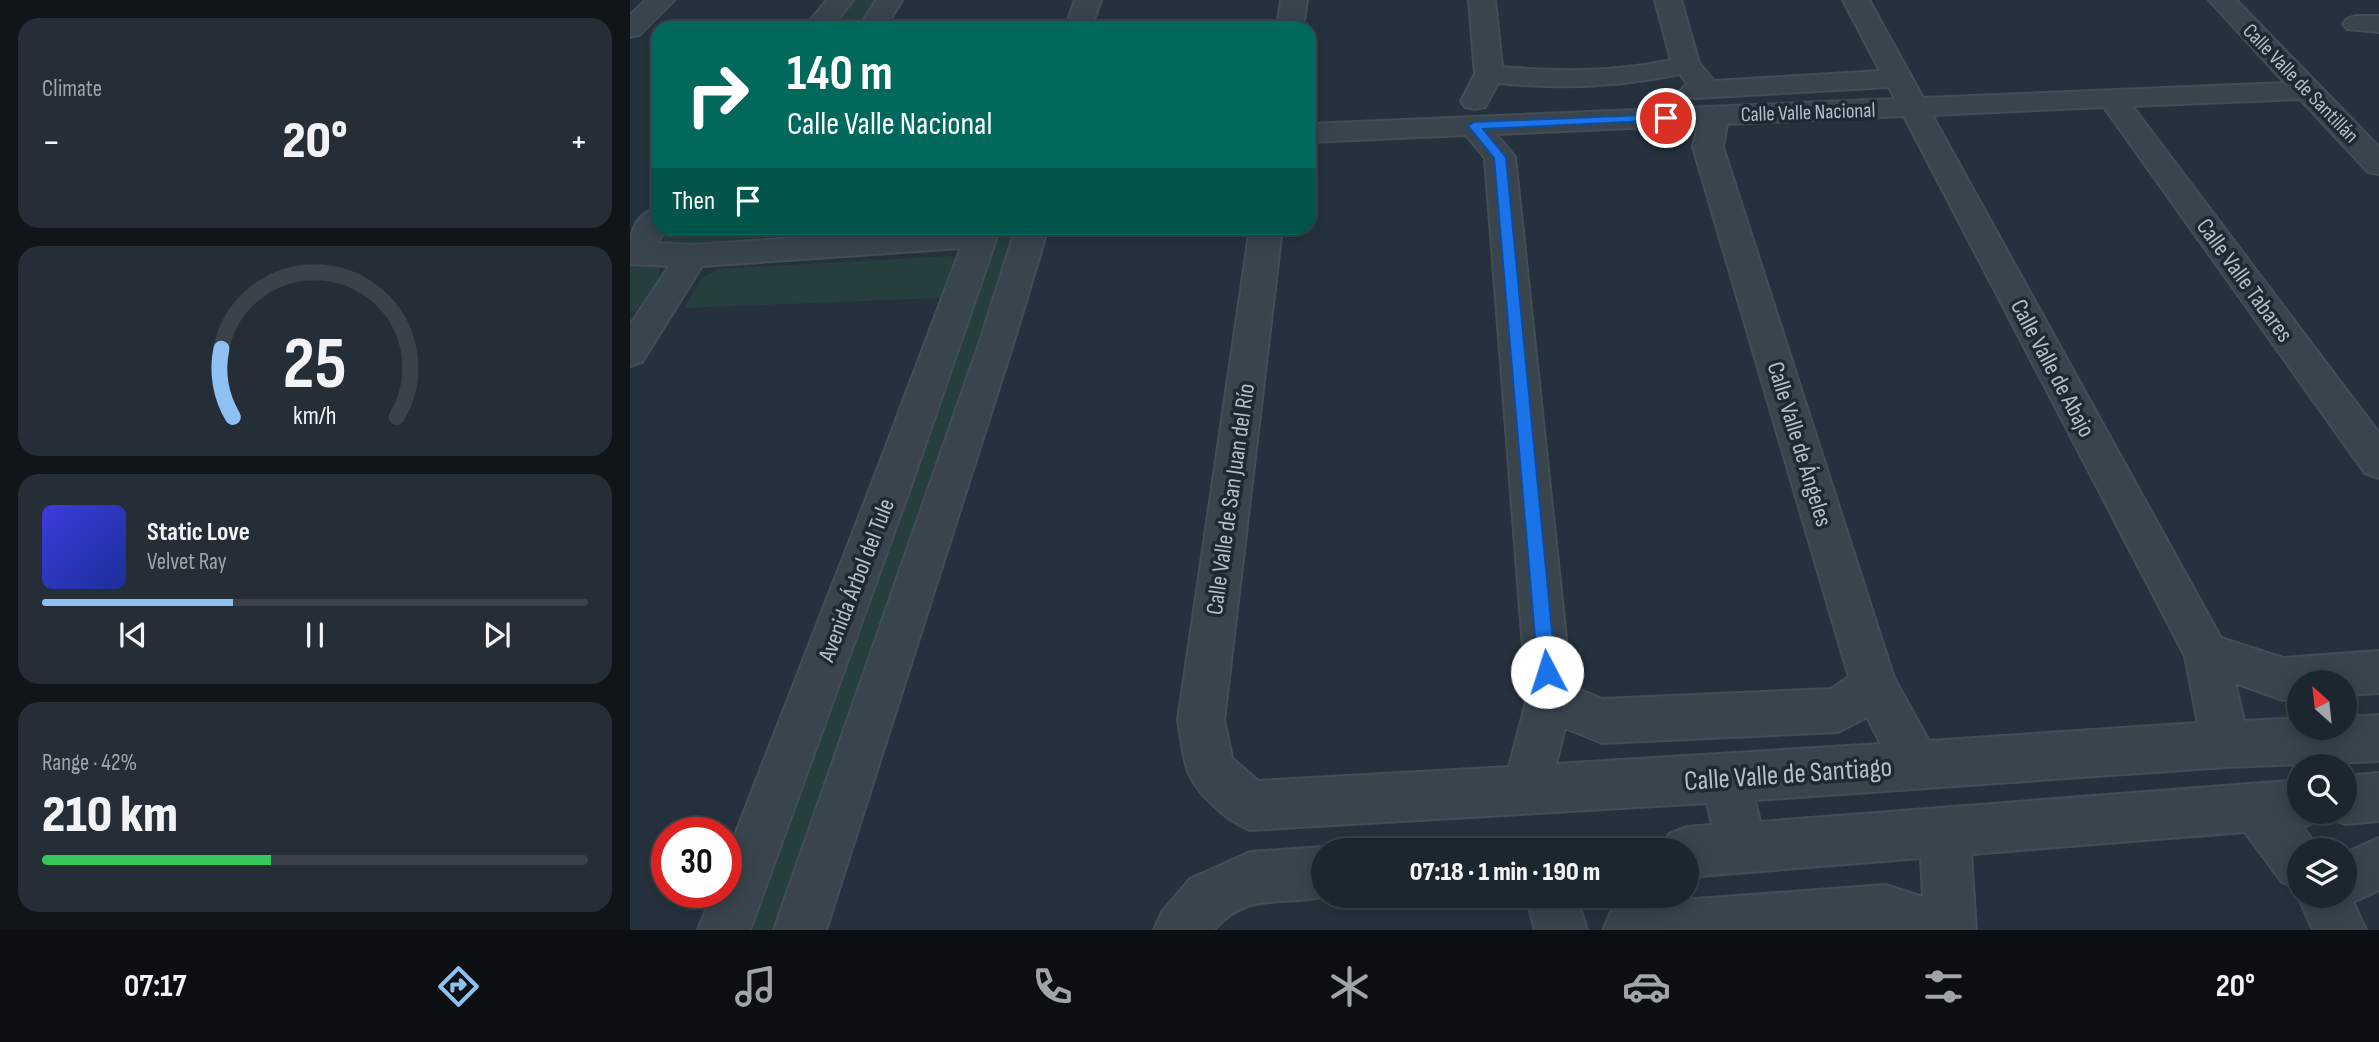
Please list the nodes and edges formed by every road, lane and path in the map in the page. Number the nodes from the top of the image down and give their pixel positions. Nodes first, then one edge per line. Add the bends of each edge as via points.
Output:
1 (661, 0) edge
2 (840, 0) edge
3 (889, 0) edge
4 (1088, 0) edge
5 (1294, 0) edge
6 (1482, 0) edge
7 (1668, 0) edge
8 (1856, 0) edge
9 (2222, 0) edge
10 (823, 21) edge
11 (876, 21) edge
12 (1080, 21) edge
13 (1291, 21) edge
14 (630, 29) edge
15 (1686, 65) junction
16 (1489, 74) junction
17 (2307, 90) junction
18 (1906, 93) junction
19 (2112, 98) junction
20 (1316, 108) edge
21 (1474, 113) junction
22 (1709, 117) junction
23 (1316, 132) edge
24 (1500, 157) junction
25 (2379, 165) edge
26 (644, 232) edge
27 (893, 235) edge
28 (981, 235) edge
29 (1030, 235) edge
30 (1265, 235) edge
31 (834, 237) edge
32 (692, 256) junction
33 (630, 354) edge
34 (2379, 462) edge
35 (2206, 653) junction
36 (2379, 672) edge
37 (1874, 685) junction
38 (1550, 699) junction
39 (2379, 738) edge
40 (2226, 744) junction
41 (1917, 765) junction
42 (1211, 771) joint
43 (1726, 778) junction
44 (1526, 790) junction
45 (2379, 797) edge
46 (2357, 799) edge
47 (2278, 806) edge
48 (1945, 834) junction
49 (2290, 838) edge
50 (1742, 849) junction
51 (1699, 851) edge
52 (2379, 863) edge
53 (1311, 873) edge
54 (2357, 874) edge
55 (1556, 908) edge
56 (2329, 908) edge
57 (1194, 914) edge
58 (724, 930) edge
59 (800, 930) edge
60 (1562, 930) edge
61 (1629, 930) edge
62 (1947, 930) edge
63 (2340, 930) edge

1 - 14 street
2 - 10 street
3 - 11 street
4 - 12 street
5 - 13 street
6 - 16 street
7 - 15 street, Calle Valle de Ángeles
8 - 18 street, Calle Valle de Abajo
9 - 17 street, Calle Valle de Santillán
15 - 16 street via 1653,73
15 - 22 street, Calle Valle de Ángeles
16 - 21 street
17 - 19 street, Calle Valle Nacional
17 - 25 street, Calle Valle de Santillán
18 - 19 street, Calle Valle Nacional
18 - 22 street, Calle Valle Nacional
18 - 35 street, Calle Valle de Abajo
19 - 34 street, Calle Valle Tabares
20 - 21 street, Calle Valle Nacional
21 - 22 street, Calle Valle Nacional via 1593,108
21 - 23 street, Calle Valle Nacional
21 - 24 street
22 - 24 street via 1672,138 1530,144
22 - 37 street, Calle Valle de Ángeles
24 - 38 street
26 - 32 street
27 - 31 street
28 - 58 street, Avenida Árbol del Tule
29 - 59 street
30 - 42 street, Calle Valle de San Juan del Río via 1201,720
31 - 32 street
32 - 33 street
35 - 36 street via 2283,679
35 - 40 street, Calle Valle de Abajo
37 - 38 street via 1838,710 1602,721
37 - 41 street, Calle Valle de Ángeles
38 - 44 street
39 - 40 street, Calle Valle de Santiago
40 - 41 street, Calle Valle de Santiago
41 - 43 street, Calle Valle de Santiago
42 - 44 street, Calle Valle de Santiago via 1250,806
43 - 44 street, Calle Valle de Santiago
43 - 50 street
45 - 46 street
47 - 48 street
47 - 49 street
48 - 50 street
48 - 62 street
50 - 51 street
52 - 54 street
53 - 57 street via 1250,877
55 - 60 street
56 - 63 street
61 - 62 street via 1885,911

